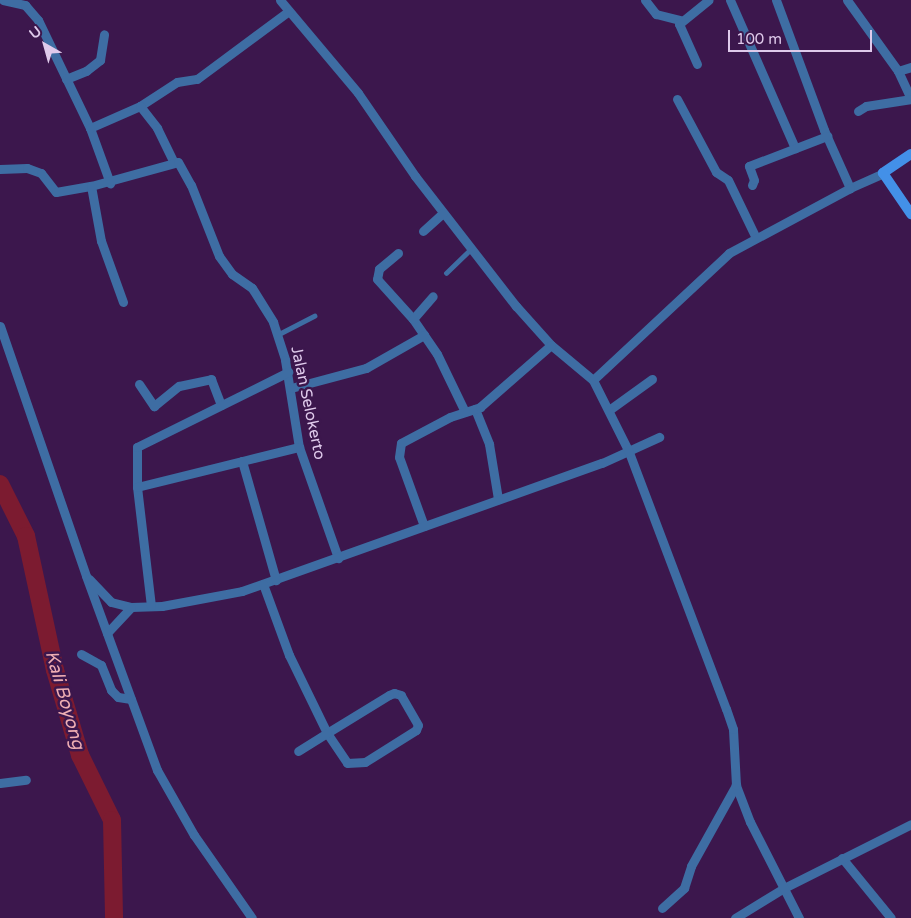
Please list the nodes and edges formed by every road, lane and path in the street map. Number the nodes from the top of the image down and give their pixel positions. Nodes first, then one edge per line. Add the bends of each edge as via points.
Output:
1 (3, 0) edge
2 (280, 0) edge
3 (645, 0) edge
4 (709, 0) edge
5 (730, 0) edge
6 (776, 0) edge
7 (849, 1) edge
8 (289, 11) junction
9 (680, 20) junction
10 (104, 34) dead end
11 (697, 64) dead end
12 (911, 67) edge
13 (898, 71) junction
14 (66, 79) junction
15 (678, 99) dead end
16 (911, 99) edge
17 (140, 106) junction
18 (858, 111) dead end
19 (90, 128) junction
20 (827, 136) junction
21 (794, 148) junction
22 (911, 154) edge
23 (173, 161) junction
24 (0, 169) edge
25 (883, 173) junction
26 (110, 183) junction
27 (752, 184) dead end
28 (91, 186) junction
29 (850, 188) junction
30 (443, 213) junction
31 (911, 214) edge
32 (424, 231) dead end
33 (756, 238) junction
34 (471, 248) junction
35 (398, 253) dead end
36 (446, 273) dead end
37 (433, 296) dead end
38 (123, 302) dead end
39 (314, 316) dead end
40 (413, 319) junction
41 (0, 326) edge
42 (277, 334) junction
43 (424, 335) junction
44 (551, 344) junction
45 (288, 372) junction
46 (652, 379) dead end
47 (593, 380) junction
48 (139, 384) dead end
49 (291, 388) junction
50 (221, 405) junction
51 (475, 409) junction
52 (609, 410) junction
53 (464, 412) junction
54 (659, 437) dead end
55 (299, 447) junction
56 (629, 452) junction
57 (242, 460) junction
58 (137, 487) junction
59 (498, 500) junction
60 (424, 526) junction
61 (338, 558) junction
62 (86, 576) junction
63 (276, 580) junction
64 (263, 584) junction
65 (151, 606) junction
66 (131, 607) junction
67 (107, 633) junction
68 (80, 654) dead end
69 (131, 699) junction
70 (327, 733) junction
71 (298, 751) dead end
72 (26, 780) dead end
73 (0, 783) edge
74 (736, 785) junction
75 (911, 824) edge
76 (842, 858) junction
77 (784, 888) junction
78 (662, 908) dead end
79 (252, 918) edge
80 (735, 918) edge
81 (799, 918) edge
82 (891, 918) edge

1 - 14 street via 30,8
2 - 8 street
3 - 9 street via 656,14
4 - 9 street
5 - 21 street
6 - 20 street
7 - 13 street
8 - 17 street via 197,79 177,82
8 - 30 street via 358,93
9 - 11 street
10 - 14 street via 101,59 86,71
12 - 13 street
13 - 16 street
14 - 19 street
15 - 33 street via 716,172 728,180
16 - 18 street via 866,106
17 - 19 street
17 - 23 street, Jalan Selokerto via 154,122
19 - 26 street
20 - 21 street
20 - 29 street
21 - 27 street via 749,166 754,180
22 - 25 main road
23 - 26 street
23 - 42 street, Jalan Selokerto via 182,166 219,256 232,274 252,288
24 - 28 street via 25,168 41,173 56,192
25 - 29 street
25 - 31 main road
26 - 28 street
28 - 38 street via 102,241
29 - 33 street
30 - 32 street
30 - 34 street
33 - 47 street via 729,253
34 - 36 lane
34 - 44 street
35 - 40 street via 380,269 377,279
37 - 40 street
39 - 42 lane
40 - 43 street
41 - 62 street
42 - 45 street, Jalan Selokerto
43 - 49 street via 366,368
43 - 53 street via 437,354
44 - 47 street
44 - 51 street via 496,395
45 - 49 street, Jalan Selokerto
45 - 50 street
46 - 52 street
47 - 52 street
48 - 50 street via 154,406 179,386 211,379
49 - 55 street, Jalan Selokerto
50 - 58 street via 137,447
51 - 53 street
51 - 59 street via 489,444
52 - 56 street
53 - 60 street via 413,434 398,449
54 - 56 street
55 - 57 street
55 - 61 street, Jalan Selokerto
56 - 59 street
56 - 74 street via 733,729
57 - 58 street
57 - 63 street
58 - 65 street
59 - 60 street
60 - 61 street
61 - 63 street
62 - 66 street via 111,602
62 - 67 street
63 - 64 street
64 - 65 street via 242,591
64 - 70 street via 289,655
65 - 66 street
66 - 67 street
67 - 69 street
68 - 69 street via 101,666 111,690 118,697
69 - 79 street via 158,770 194,835
70 - 70 street via 399,692 418,725 416,730 366,762 354,765 347,763
70 - 71 street
72 - 73 street
74 - 77 street via 750,822
74 - 78 street via 691,866 684,888
75 - 76 street
76 - 77 street
76 - 82 street
77 - 80 street
77 - 81 street

